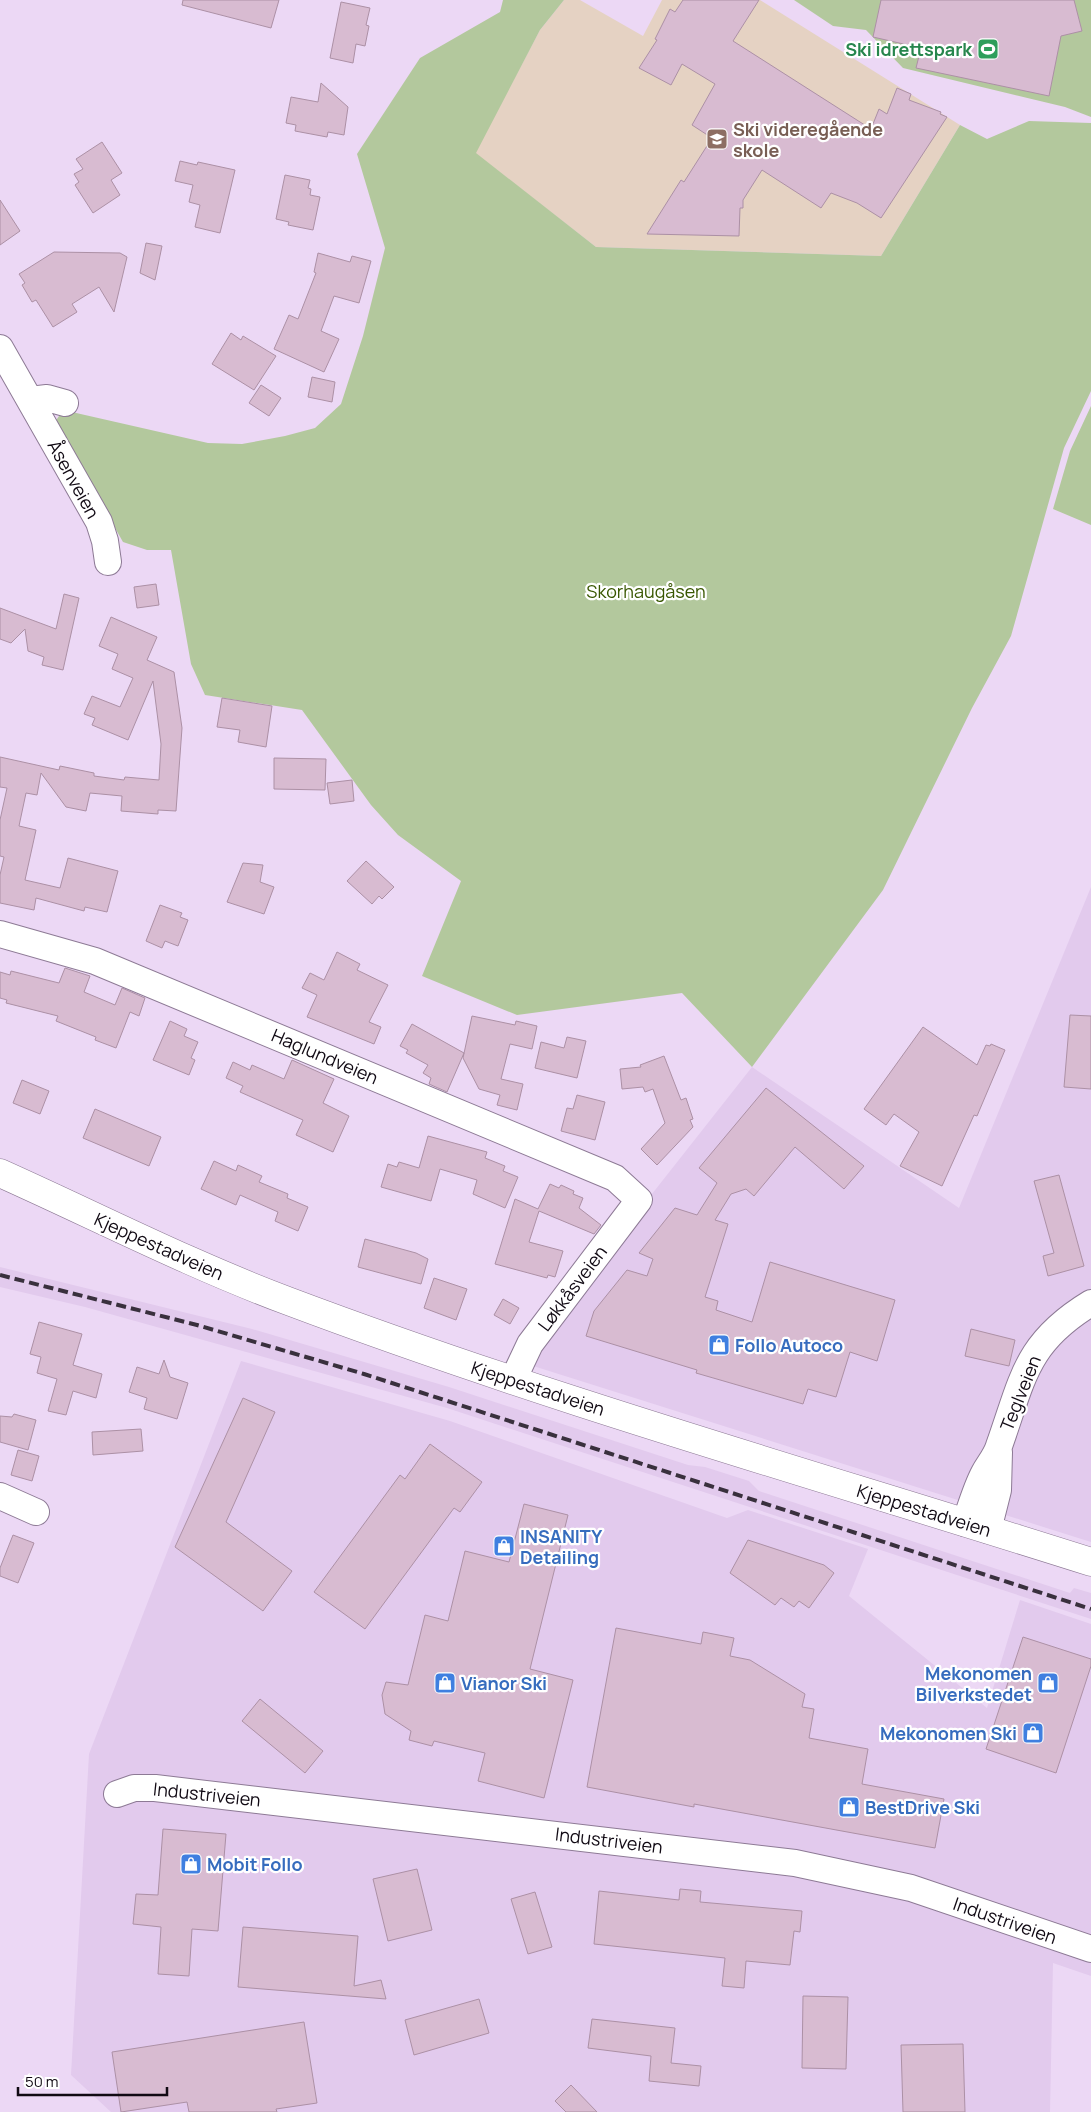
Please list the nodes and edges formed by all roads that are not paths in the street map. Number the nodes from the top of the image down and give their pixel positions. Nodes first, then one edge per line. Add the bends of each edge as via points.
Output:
1 (0, 348) edge
2 (30, 400) junction
3 (65, 403) dead end
4 (108, 562) dead end
5 (0, 934) edge
6 (0, 1174) edge
7 (638, 1200) joint
8 (1091, 1303) edge
9 (512, 1380) junction
10 (0, 1496) edge
11 (36, 1512) dead end
12 (976, 1526) junction
13 (1091, 1562) edge
14 (117, 1794) dead end
15 (1091, 1949) edge

1 - 2 street, Åsenveien
2 - 3 street via 47,398
2 - 4 street, Åsenveien via 98,522
5 - 7 street, Haglundveien via 95,961 262,1030 615,1178
6 - 9 main road, Kjeppestadveien via 228,1278
7 - 9 street, Løkkåsveien via 530,1344
8 - 12 street, Teglveien via 1050,1333 1030,1361 999,1448 984,1474
9 - 12 main road, Kjeppestadveien
10 - 11 street
12 - 13 main road, Kjeppestadveien
14 - 15 street, Industriveien via 134,1788 155,1788 796,1863 911,1888

